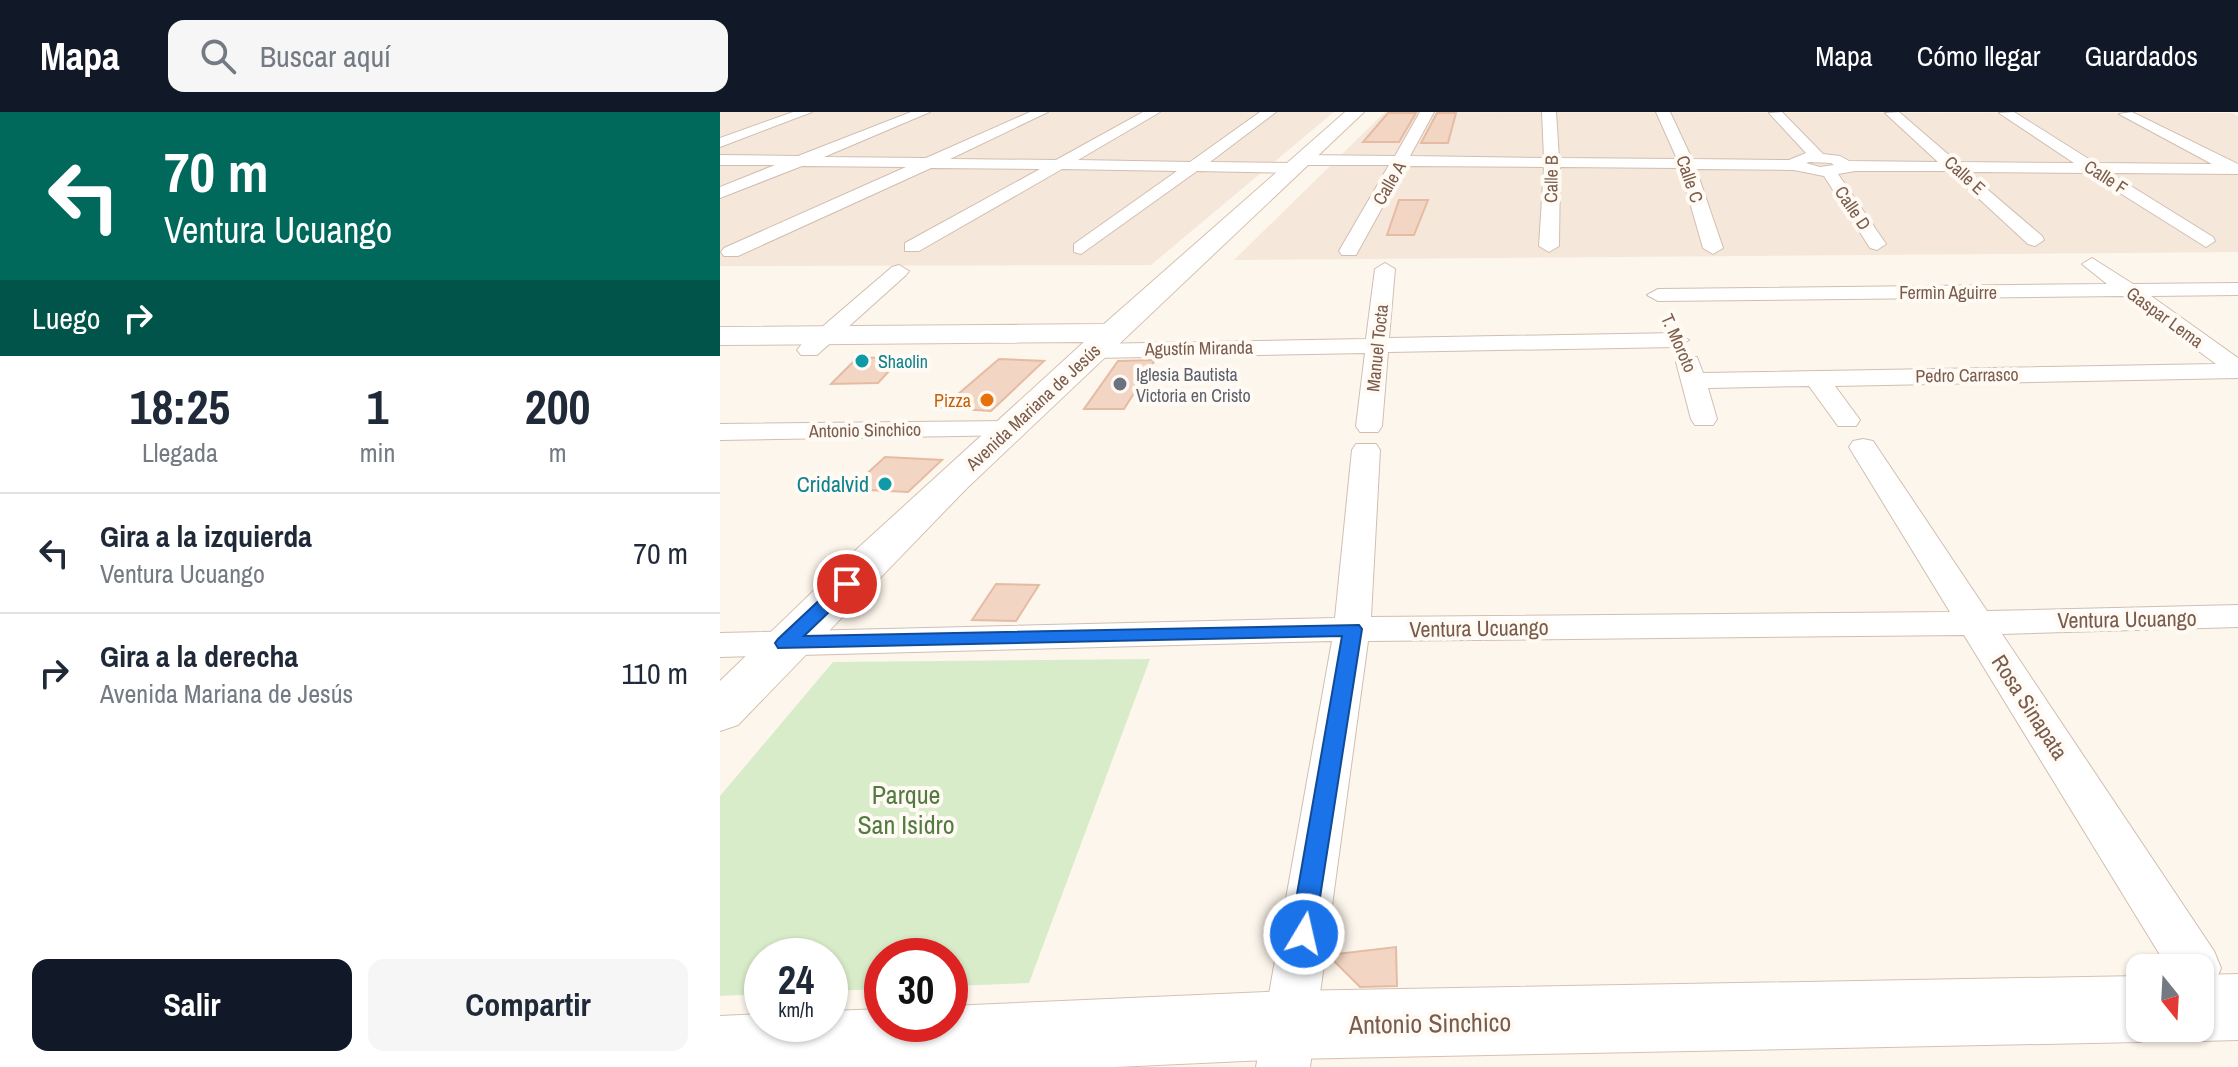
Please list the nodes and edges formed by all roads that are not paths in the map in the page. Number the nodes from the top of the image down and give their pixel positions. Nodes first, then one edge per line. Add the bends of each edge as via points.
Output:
1 (805, 112) edge
2 (923, 112) edge
3 (1041, 112) edge
4 (1153, 112) edge
5 (1269, 112) edge
6 (1355, 112) edge
7 (1427, 112) edge
8 (1549, 112) edge
9 (1663, 112) edge
10 (1776, 113) edge
11 (1892, 113) edge
12 (2006, 113) edge
13 (2126, 114) dead end
14 (720, 143) edge
15 (1818, 157) junction
16 (720, 160) edge
17 (1403, 160) junction
18 (805, 161) junction
19 (1301, 161) junction
20 (1552, 162) junction
21 (930, 163) junction
22 (1063, 163) junction
23 (1686, 163) junction
24 (1197, 164) junction
25 (1795, 165) junction
26 (1849, 166) junction
27 (1955, 166) junction
28 (2090, 167) junction
29 (2236, 170) edge
30 (1829, 172) junction
31 (720, 193) edge
32 (2035, 240) dead end
33 (2206, 241) dead end
34 (1877, 244) dead end
35 (1549, 246) dead end
36 (912, 247) dead end
37 (1081, 248) dead end
38 (1713, 248) dead end
39 (1349, 251) dead end
40 (731, 252) dead end
41 (2092, 264) dead end
42 (1385, 269) dead end
43 (899, 271) dead end
44 (1644, 271) dead end
45 (2238, 289) edge
46 (2129, 291) junction
47 (1658, 295) junction
48 (1673, 332) junction
49 (720, 336) edge
50 (1380, 337) junction
51 (1102, 342) junction
52 (818, 343) junction
53 (720, 350) edge
54 (2238, 370) edge
55 (1816, 378) junction
56 (1696, 381) junction
57 (1704, 419) dead end
58 (1009, 429) junction
59 (720, 432) edge
60 (2238, 616) edge
61 (1976, 623) junction
62 (1352, 629) junction
63 (785, 643) junction
64 (720, 645) edge
65 (720, 712) edge
66 (2216, 999) edge
67 (2126, 1010) edge
68 (1286, 1046) edge
69 (720, 1051) edge

1 - 14 street
2 - 18 street
3 - 21 street
4 - 22 street
5 - 24 street
6 - 19 street, Avenida Mariana de Jesús
7 - 17 street, Calle A
8 - 20 street, Calle B
9 - 23 street, Calle C
10 - 15 street
11 - 27 street, Calle E
12 - 28 street, Calle F
13 - 29 street
15 - 25 street via 1799,159
15 - 26 street
16 - 18 street
17 - 19 street
17 - 20 street
17 - 39 street, Calle A
18 - 21 street
18 - 31 street
19 - 24 street
19 - 51 street, Avenida Mariana de Jesús
20 - 23 street
20 - 35 street, Calle B
21 - 22 street
21 - 40 street
22 - 24 street
22 - 36 street
23 - 25 street
23 - 38 street, Calle C
24 - 37 street
25 - 30 street
26 - 27 street
26 - 30 street
27 - 28 street
27 - 32 street, Calle E
28 - 29 street
28 - 33 street, Calle F
30 - 34 street, Calle D
41 - 46 street, Gaspar Lema
42 - 50 street, Manuel Tocta
43 - 52 street
44 - 47 street, T. Moroto
45 - 46 street, Fermìn Aguirre
46 - 47 street, Fermìn Aguirre
46 - 54 street, Gaspar Lema
47 - 48 street, T. Moroto
48 - 50 street, Agustín Miranda
48 - 56 street, T. Moroto
49 - 52 street, Agustín Miranda
50 - 51 street, Agustín Miranda
50 - 62 street, Manuel Tocta
51 - 52 street, Agustín Miranda
51 - 58 street, Avenida Mariana de Jesús
52 - 53 street, Agustín Miranda
54 - 55 street, Pedro Carrasco
55 - 56 street, Pedro Carrasco
55 - 61 street, Rosa Sinapata
56 - 57 street, T. Moroto
58 - 59 street, Antonio Sinchico
58 - 63 street, Avenida Mariana de Jesús
60 - 61 street, Ventura Ucuango
61 - 62 street, Ventura Ucuango
61 - 66 street, Rosa Sinapata
62 - 63 street, Ventura Ucuango
62 - 68 street, Manuel Tocta
63 - 64 street, Ventura Ucuango
63 - 65 street, Avenida Mariana de Jesús
67 - 68 street, Antonio Sinchico
68 - 69 street, Antonio Sinchico

